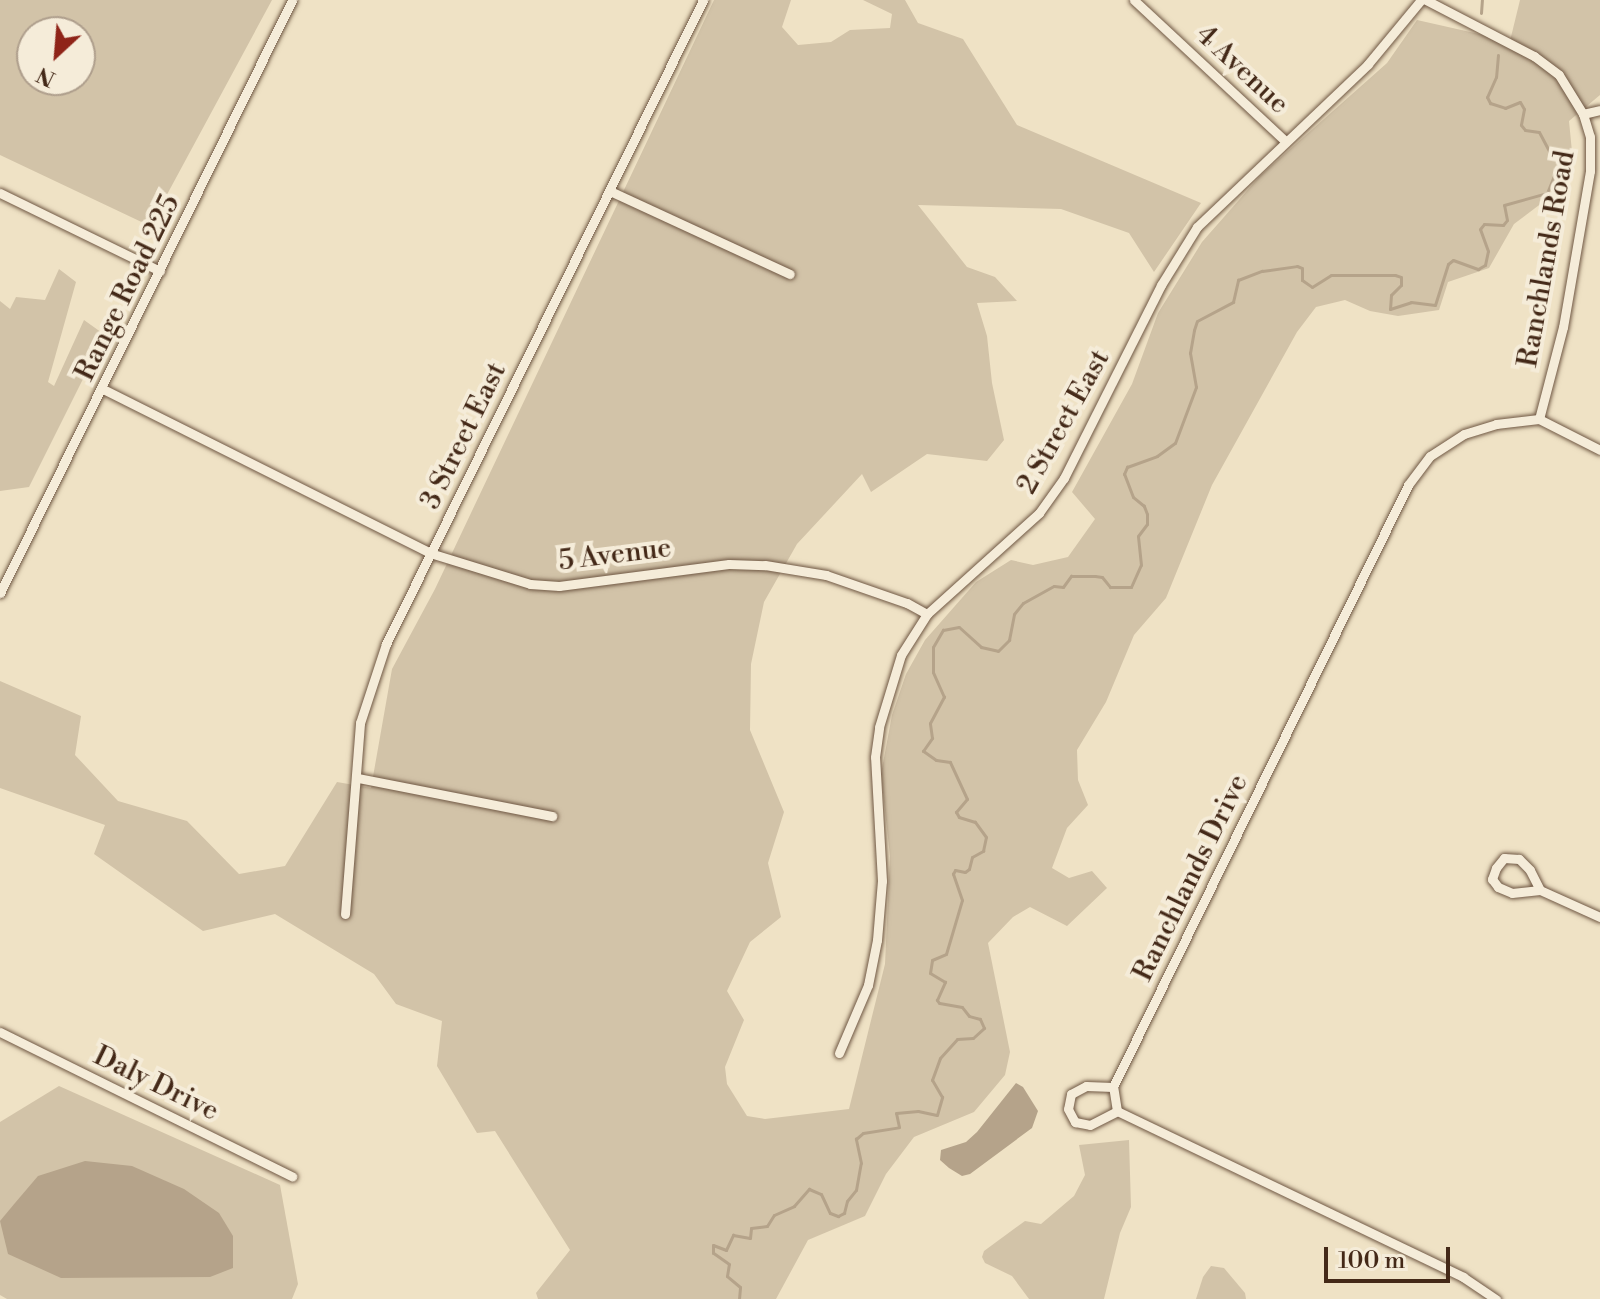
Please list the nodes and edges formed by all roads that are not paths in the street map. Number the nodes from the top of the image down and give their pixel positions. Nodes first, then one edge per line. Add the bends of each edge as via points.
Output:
1 (292, 0) edge
2 (703, 0) edge
3 (1134, 0) edge
4 (1424, 0) edge
5 (1600, 110) edge
6 (1583, 114) junction
7 (1284, 140) junction
8 (610, 191) junction
9 (0, 193) edge
10 (160, 271) junction
11 (790, 274) dead end
12 (103, 389) junction
13 (1539, 419) junction
14 (1600, 450) edge
15 (430, 553) junction
16 (0, 593) edge
17 (927, 614) junction
18 (358, 778) junction
19 (552, 816) dead end
20 (1540, 890) junction
21 (345, 914) dead end
22 (1600, 917) edge
23 (0, 1032) edge
24 (839, 1053) dead end
25 (1113, 1087) junction
26 (1117, 1111) junction
27 (292, 1176) dead end
28 (1496, 1299) edge

1 - 10 street, Range Road 225
2 - 8 street, 3 Street East
3 - 7 street, 4 Avenue
4 - 6 street, Ranchlands Road via 1534,56 1559,75
4 - 7 street, 2 Street East via 1368,64
5 - 6 street
6 - 13 street, Ranchlands Road via 1590,137 1590,171 1563,327
7 - 17 street, 2 Street East via 1210,212 1180,250 1080,450 1039,513
8 - 11 street
8 - 15 street, 3 Street East
9 - 10 street
10 - 12 street, Range Road 225
12 - 15 street, 5 Avenue
12 - 16 street, Range Road 225
13 - 14 street
13 - 25 street, Ranchlands Drive via 1464,434 1430,456 1408,485
15 - 17 street, 5 Avenue via 530,584 559,586 716,565 765,565 826,575
15 - 18 street, 3 Street East via 386,644 364,706
17 - 24 street, 2 Street East via 901,655 879,727 875,757 882,881 877,940 868,985
18 - 19 street
18 - 21 street, 3 Street East
20 - 20 street via 1519,859 1504,858 1492,879 1512,893
20 - 22 street
23 - 27 street, Daly Drive
25 - 26 street
25 - 26 street via 1086,1086 1071,1094 1068,1109 1075,1122 1090,1125
26 - 28 street via 1463,1277

